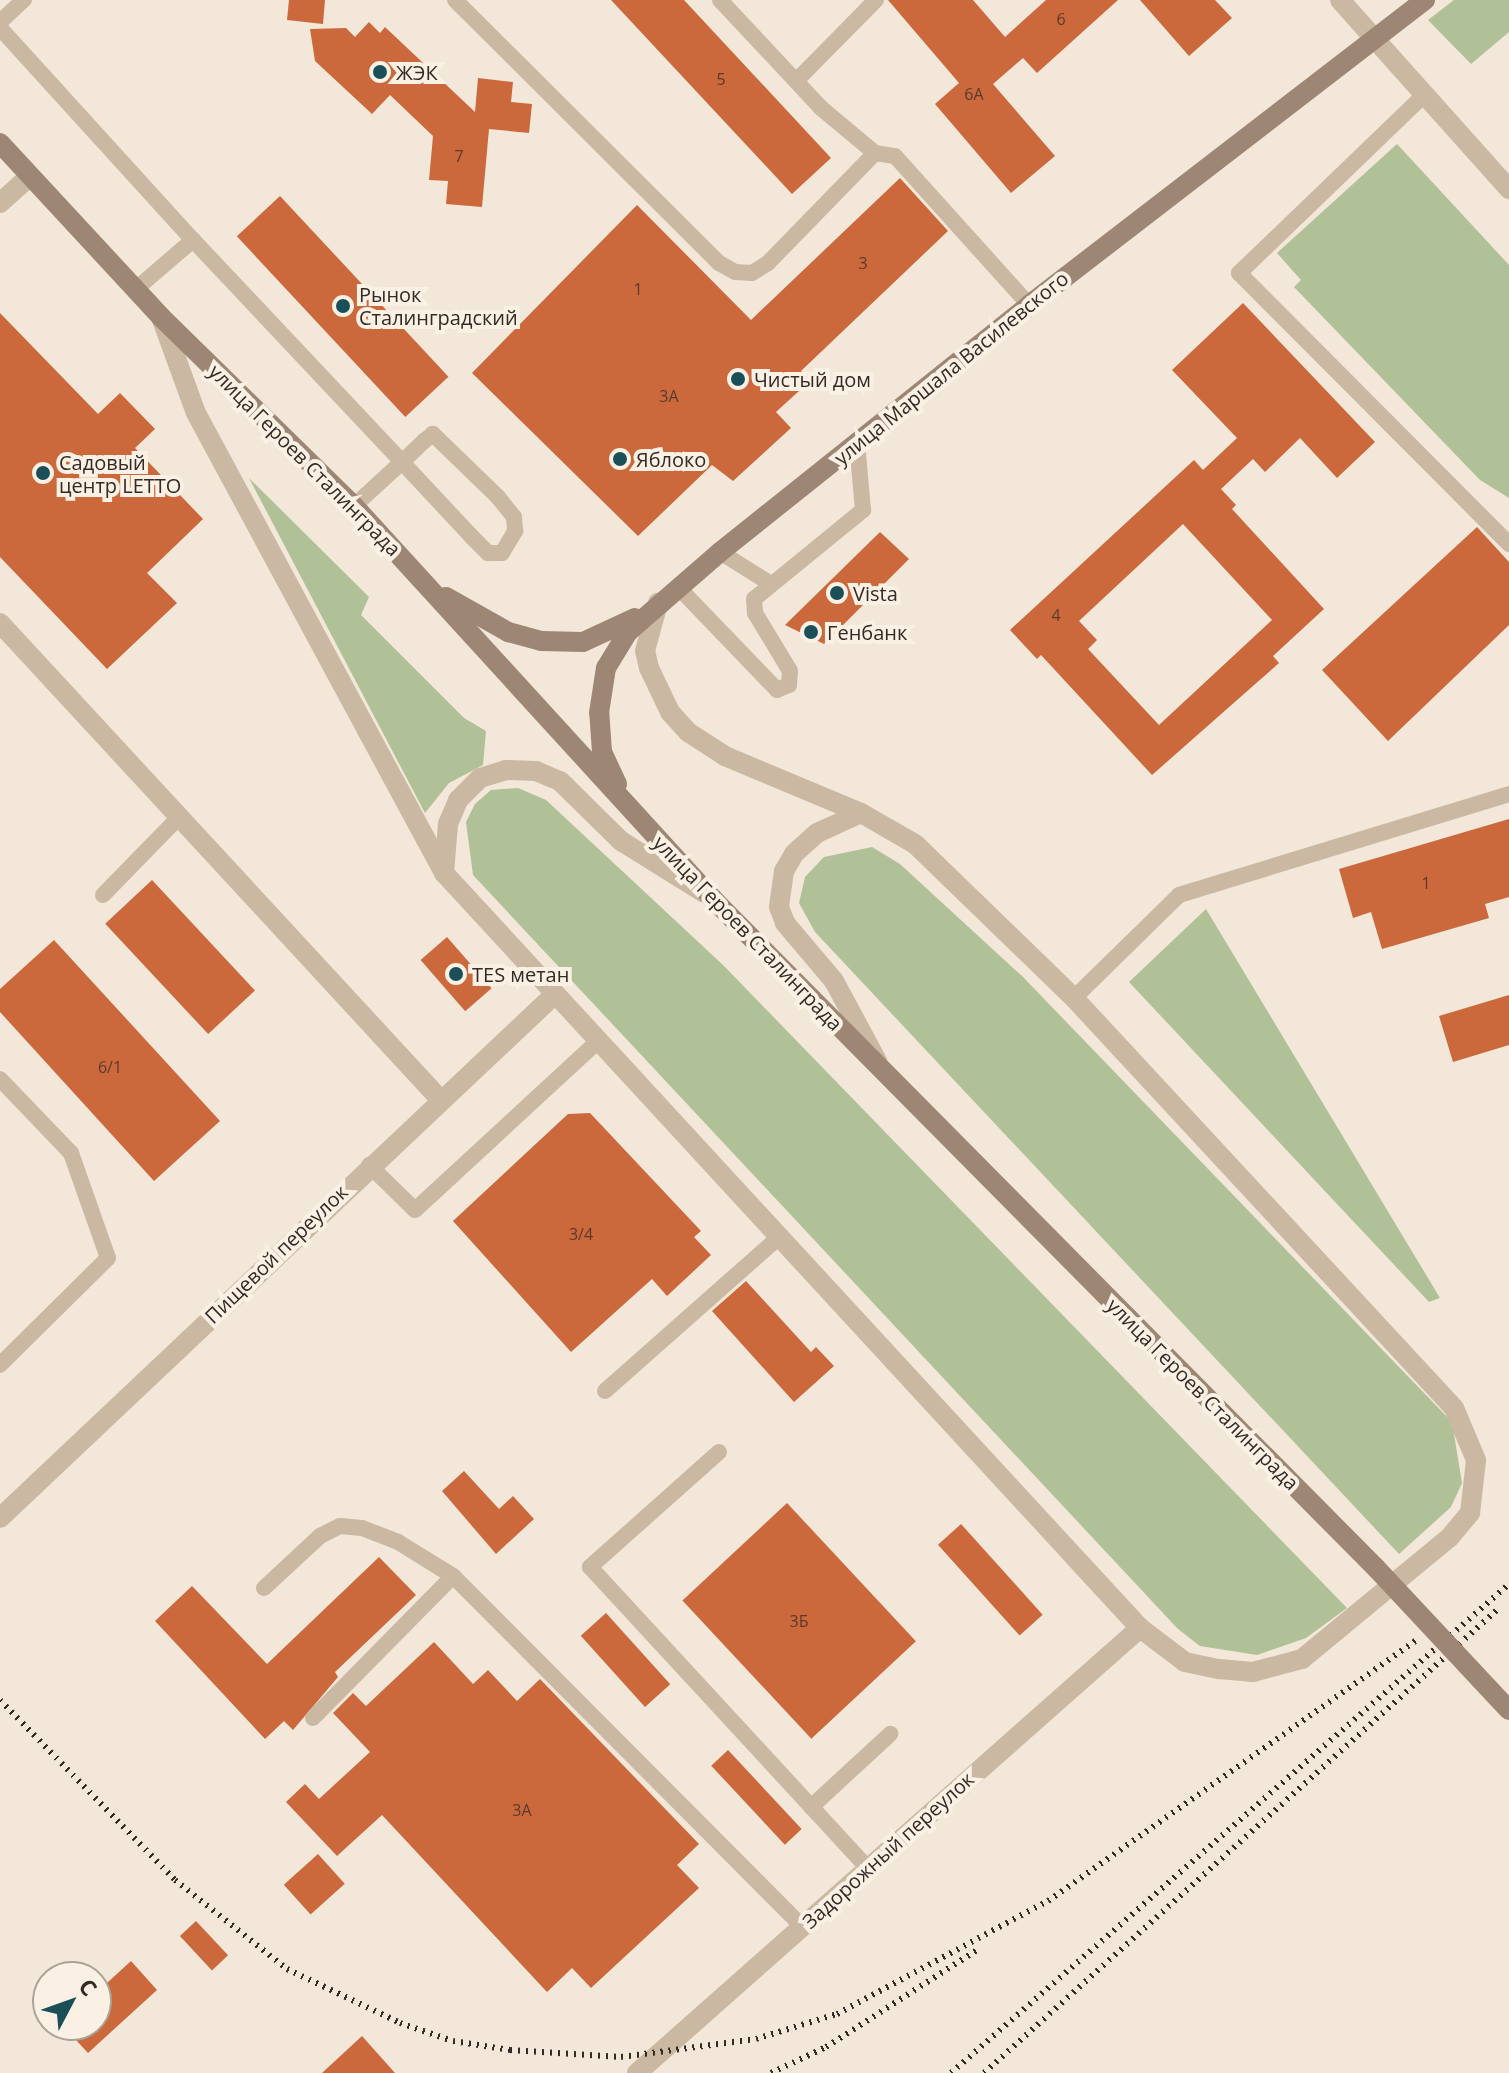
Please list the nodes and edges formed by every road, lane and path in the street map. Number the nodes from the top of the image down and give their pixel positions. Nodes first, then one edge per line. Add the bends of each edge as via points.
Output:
1 (24, 0) edge
2 (455, 0) edge
3 (720, 0) edge
4 (876, 0) edge
5 (1340, 0) edge
6 (1425, 0) edge
7 (0, 22) edge
8 (0, 28) edge
9 (1375, 39) junction
10 (796, 81) junction
11 (1422, 97) junction
12 (0, 143) edge
13 (875, 153) junction
14 (30, 176) junction
15 (1509, 189) edge
16 (0, 203) edge
17 (193, 240) junction
18 (136, 289) junction
19 (1029, 305) junction
20 (161, 317) junction
21 (857, 443) junction
22 (402, 462) junction
23 (354, 506) junction
24 (1509, 544) edge
25 (720, 552) junction
26 (425, 583) junction
27 (771, 584) junction
28 (678, 587) junction
29 (658, 603) junction
30 (0, 623) edge
31 (1509, 794) edge
32 (625, 802) junction
33 (861, 813) junction
34 (180, 816) junction
35 (444, 873) junction
36 (103, 895) dead end
37 (713, 899) junction
38 (555, 994) junction
39 (1074, 998) junction
40 (598, 1041) junction
41 (884, 1074) junction
42 (0, 1079) edge
43 (439, 1098) junction
44 (369, 1165) junction
45 (779, 1237) junction
46 (0, 1365) edge
47 (605, 1391) dead end
48 (719, 1452) dead end
49 (0, 1518) edge
50 (453, 1576) junction
51 (264, 1588) dead end
52 (1140, 1628) junction
53 (1509, 1710) edge
54 (313, 1718) dead end
55 (890, 1734) dead end
56 (811, 1807) junction
57 (868, 1868) junction
58 (803, 1927) junction
59 (637, 2073) edge

1 - 7 lane
2 - 13 lane via 719,263 735,272 752,273 768,263
3 - 10 lane
4 - 10 lane
5 - 9 street
6 - 9 main road, улица Маршала Василевского
8 - 17 lane
9 - 11 street
9 - 19 main road, улица Маршала Василевского
10 - 13 lane
11 - 15 street
11 - 24 lane via 1239,273
12 - 14 main road, улица Героев Сталинграда
13 - 19 lane via 895,156
14 - 16 street
14 - 18 main road, улица Героев Сталинграда
17 - 18 lane
17 - 22 lane
18 - 20 main road, улица Героев Сталинграда
19 - 21 main road, улица Маршала Василевского
20 - 23 main road, улица Героев Сталинграда
20 - 35 street via 196,413
21 - 25 main road, улица Маршала Василевского
21 - 27 lane via 863,510
22 - 22 lane via 488,553 502,553 515,531 514,517 440,436 433,434
22 - 23 lane
23 - 26 main road, улица Героев Сталинграда
25 - 27 lane
25 - 28 main road, улица Маршала Василевского
26 - 29 main road via 508,632 541,641 583,642
26 - 32 main road, улица Героев Сталинграда
27 - 28 lane via 754,599 755,613 790,671 789,685 777,690
28 - 29 main road, улица Маршала Василевского
29 - 32 main road, улица Маршала Василевского via 614,649 604,679 599,713 602,752
29 - 33 street via 645,651 670,712 688,732 725,756
30 - 34 street
31 - 39 lane via 1179,895
32 - 37 main road, улица Героев Сталинграда
33 - 39 street via 915,844
33 - 41 street via 817,833 794,854 784,871 779,907 785,923 834,981
34 - 36 lane
34 - 43 street
35 - 37 street via 448,824 458,800 480,778 506,770 536,771 560,781 621,841
35 - 38 street
37 - 41 main road, улица Героев Сталинграда
38 - 40 street
38 - 43 street, Пищевой переулок
39 - 52 street via 1435,1385 1467,1430 1476,1460 1470,1513 1449,1538 1302,1659 1253,1672 1208,1667 1185,1662
40 - 44 lane via 415,1210
40 - 45 street
41 - 53 main road, улица Героев Сталинграда, bridge via 1377,1569
42 - 46 lane via 71,1153 108,1258
43 - 44 street, Пищевой переулок
44 - 49 street, Пищевой переулок
45 - 47 lane
45 - 52 street
48 - 56 lane via 590,1567
50 - 51 lane via 398,1542 340,1526 320,1536
50 - 54 lane
50 - 58 lane
52 - 57 street, Задорожный переулок
55 - 56 lane
56 - 57 lane
57 - 58 street, Задорожный переулок
58 - 59 street, Задорожный переулок

